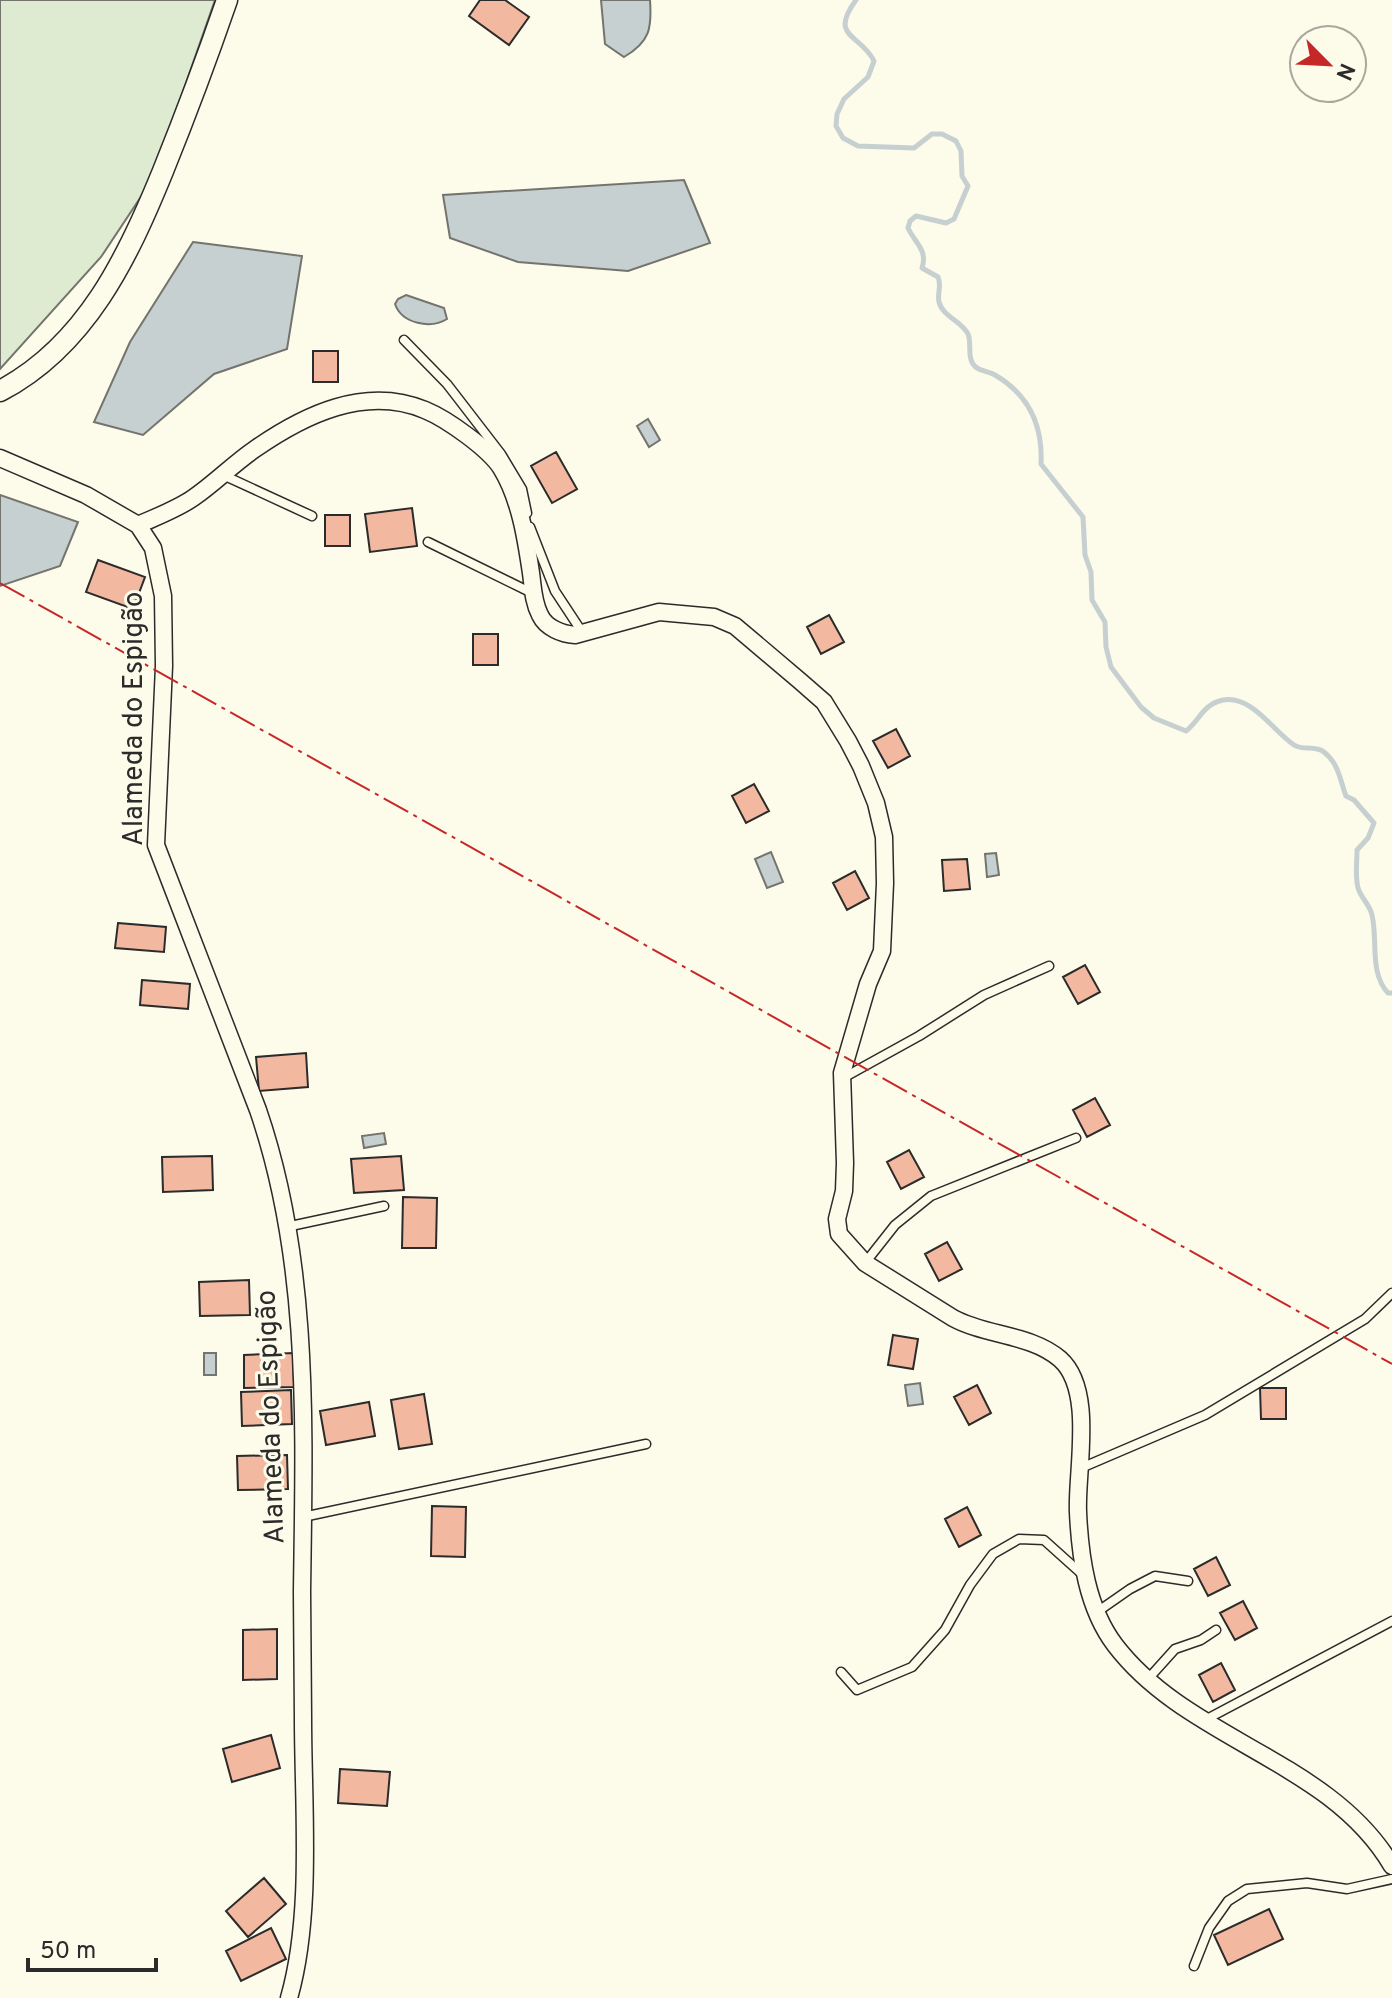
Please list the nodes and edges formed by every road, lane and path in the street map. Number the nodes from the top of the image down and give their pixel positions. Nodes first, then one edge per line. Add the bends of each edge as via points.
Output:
1 (227, 0) edge
2 (404, 340) dead end
3 (0, 391) edge
4 (0, 458) edge
5 (223, 475) junction
6 (312, 516) dead end
7 (138, 525) junction
8 (428, 542) dead end
9 (533, 593) junction
10 (583, 632) junction
11 (1049, 966) dead end
12 (843, 1079) junction
13 (1076, 1138) dead end
14 (384, 1206) dead end
15 (286, 1227) junction
16 (865, 1263) junction
17 (1392, 1293) edge
18 (646, 1444) dead end
19 (1081, 1468) junction
20 (303, 1517) junction
21 (1087, 1579) junction
22 (1188, 1581) dead end
23 (1096, 1612) junction
24 (1392, 1621) edge
25 (1216, 1630) dead end
26 (841, 1672) dead end
27 (1147, 1679) junction
28 (1204, 1720) junction
29 (1392, 1866) edge
30 (1392, 1879) edge
31 (1194, 1966) dead end
32 (289, 1998) edge

1 - 3 street via 148,209 107,287 50,358
2 - 10 lane via 447,384 501,454 522,489 529,524 555,591
4 - 7 street via 86,495
5 - 6 lane
5 - 7 street via 191,500
5 - 9 street via 254,449 335,406 386,401 423,409 492,454 503,470 513,490
7 - 15 street, Alameda do Espigão via 153,548 163,596 156,845 265,1133
8 - 9 lane
9 - 10 street via 545,622 562,634
10 - 12 street via 659,612 714,617 735,626 824,702 848,741 876,803 884,837 885,883 882,951
11 - 12 lane via 984,995
12 - 16 street via 844,1191 837,1219 839,1234
13 - 16 lane via 931,1196 895,1225
14 - 15 lane
15 - 20 street, Alameda do Espigão via 302,1359
16 - 19 street via 966,1326 1042,1346 1062,1361 1079,1406
17 - 19 lane via 1365,1319 1205,1415
18 - 20 lane
19 - 21 street via 1078,1513
20 - 32 street, Alameda do Espigão via 303,1891
21 - 23 street
21 - 26 lane via 1044,1540 1019,1539 993,1554 945,1630 912,1667 857,1690
22 - 23 lane via 1155,1576
23 - 27 street via 1114,1643
24 - 28 lane
25 - 27 lane via 1175,1649
27 - 28 street
28 - 29 street via 1304,1781 1361,1824
30 - 31 lane via 1347,1889 1307,1883 1247,1889 1228,1901 1209,1928

